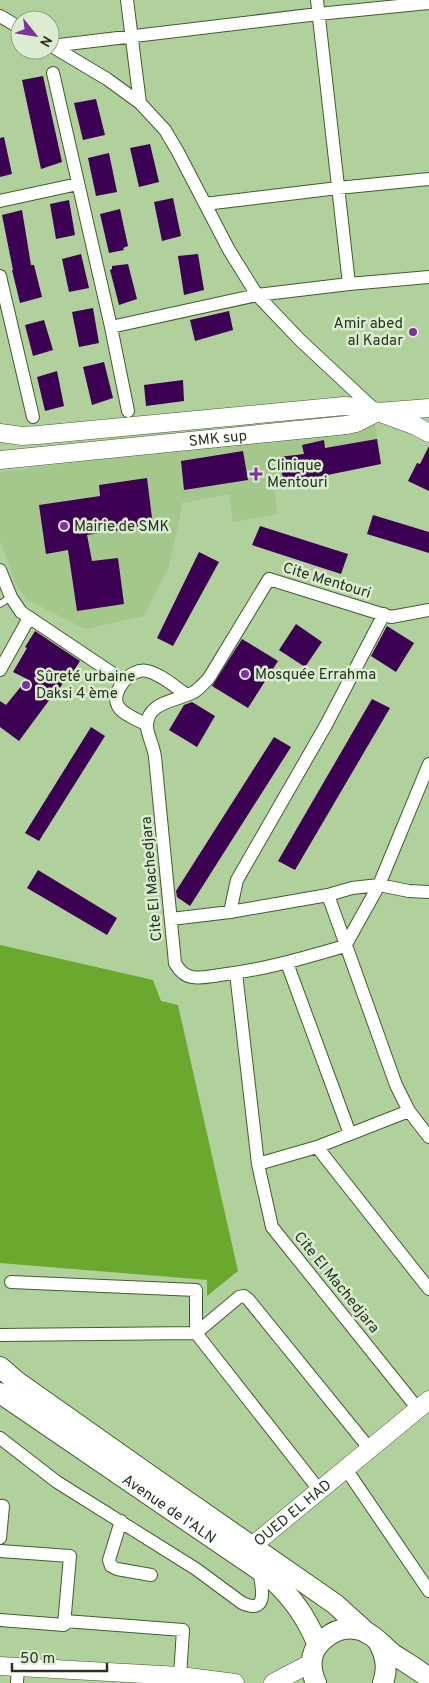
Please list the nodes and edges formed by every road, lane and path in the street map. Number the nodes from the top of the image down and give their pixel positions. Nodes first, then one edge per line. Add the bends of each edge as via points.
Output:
1 (128, 0) edge
2 (317, 0) edge
3 (429, 4) edge
4 (318, 14) junction
5 (133, 36) junction
6 (60, 44) edge
7 (60, 50) edge
8 (53, 72) dead end
9 (140, 104) junction
10 (429, 179) edge
11 (78, 184) junction
12 (338, 188) junction
13 (0, 201) edge
14 (205, 204) junction
15 (0, 276) edge
16 (429, 278) edge
17 (349, 284) junction
18 (257, 296) junction
19 (111, 327) junction
20 (429, 408) edge
21 (128, 411) dead end
22 (378, 412) junction
23 (33, 417) dead end
24 (0, 433) edge
25 (429, 433) edge
26 (0, 460) edge
27 (0, 570) edge
28 (5, 601) edge
29 (429, 610) edge
30 (384, 614) junction
31 (29, 618) junction
32 (0, 670) edge
33 (124, 681) junction
34 (187, 695) junction
35 (147, 725) junction
36 (429, 764) edge
37 (379, 885) junction
38 (429, 892) edge
39 (328, 895) junction
40 (230, 912) junction
41 (171, 919) junction
42 (345, 946) junction
43 (287, 963) junction
44 (236, 973) junction
45 (409, 1111) junction
46 (350, 1134) junction
47 (429, 1136) edge
48 (317, 1147) junction
49 (258, 1164) junction
50 (10, 1282) dead end
51 (429, 1289) edge
52 (196, 1333) junction
53 (0, 1335) edge
54 (0, 1367) edge
55 (0, 1393) edge
56 (423, 1404) edge
57 (0, 1438) edge
58 (369, 1448) junction
59 (346, 1469) junction
60 (320, 1491) junction
61 (0, 1506) edge
62 (121, 1521) junction
63 (0, 1538) edge
64 (0, 1551) edge
65 (252, 1559) junction
66 (151, 1575) dead end
67 (429, 1591) edge
68 (0, 1620) edge
69 (65, 1621) junction
70 (373, 1638) junction
71 (314, 1654) junction
72 (0, 1666) edge
73 (18, 1675) edge
74 (180, 1676) junction
75 (429, 1678) edge
76 (208, 1681) edge
77 (235, 1683) edge
78 (273, 1683) edge
79 (316, 1683) edge
80 (382, 1683) edge

1 - 5 street
2 - 4 street
3 - 4 street
4 - 5 street
4 - 12 street
5 - 6 street
5 - 9 street
7 - 9 street
8 - 11 street
9 - 14 street via 164,130
10 - 12 street
11 - 13 street
11 - 19 street
12 - 14 street
12 - 17 street
14 - 18 street
15 - 23 street
16 - 17 street
17 - 18 street
18 - 19 street
18 - 22 street
19 - 21 street
20 - 22 main road
22 - 24 main road via 344,406 38,435
22 - 25 main road
22 - 26 main road, SMK sup via 347,425
27 - 28 street
28 - 31 street
29 - 30 street, Cite Mentouri via 391,617
30 - 34 street, Cite Mentouri via 269,579 209,678
30 - 40 street via 326,725 237,880
31 - 32 street
31 - 33 street
33 - 34 street via 133,673 148,671
33 - 35 street via 116,698 118,705
34 - 35 street, Cite Mentouri via 158,706
35 - 41 street, Cite El Machedjara via 156,757
36 - 37 street
37 - 38 street
37 - 39 street
37 - 42 street
39 - 40 street
39 - 42 street
40 - 41 street
41 - 44 street, Cite El Machedjara via 175,963 181,972 195,978
42 - 43 street, Cite El Machedjara
42 - 45 street via 396,1085
43 - 44 street, Cite El Machedjara
43 - 46 street
44 - 49 street, Cite El Machedjara
45 - 46 street
45 - 47 street
46 - 48 street
48 - 49 street
48 - 51 street
49 - 56 street, Cite El Machedjara via 272,1227
50 - 52 street via 196,1290
52 - 53 street
52 - 58 street via 244,1296
52 - 60 street
54 - 65 main road
55 - 65 main road, Avenue de l'ALN
56 - 58 main road, OUED EL HAD
57 - 62 street via 57,1482
58 - 59 main road, OUED EL HAD
59 - 60 main road, OUED EL HAD
59 - 67 street
60 - 65 main road, OUED EL HAD
61 - 63 street via 3,1506
62 - 65 street via 251,1607 258,1605 263,1592
62 - 66 street via 109,1560 111,1566
64 - 69 street via 70,1556
65 - 70 main road via 335,1604
65 - 71 main road, Avenue de l'ALN via 301,1611
68 - 69 street via 64,1625
69 - 74 street via 183,1630
70 - 71 main road via 354,1628 340,1629 328,1635
70 - 75 main road
70 - 80 main road via 385,1655 387,1669
71 - 78 main road
71 - 79 main road, Avenue de l'ALN via 312,1675
72 - 73 main road
73 - 74 main road
74 - 76 main road
76 - 77 main road

